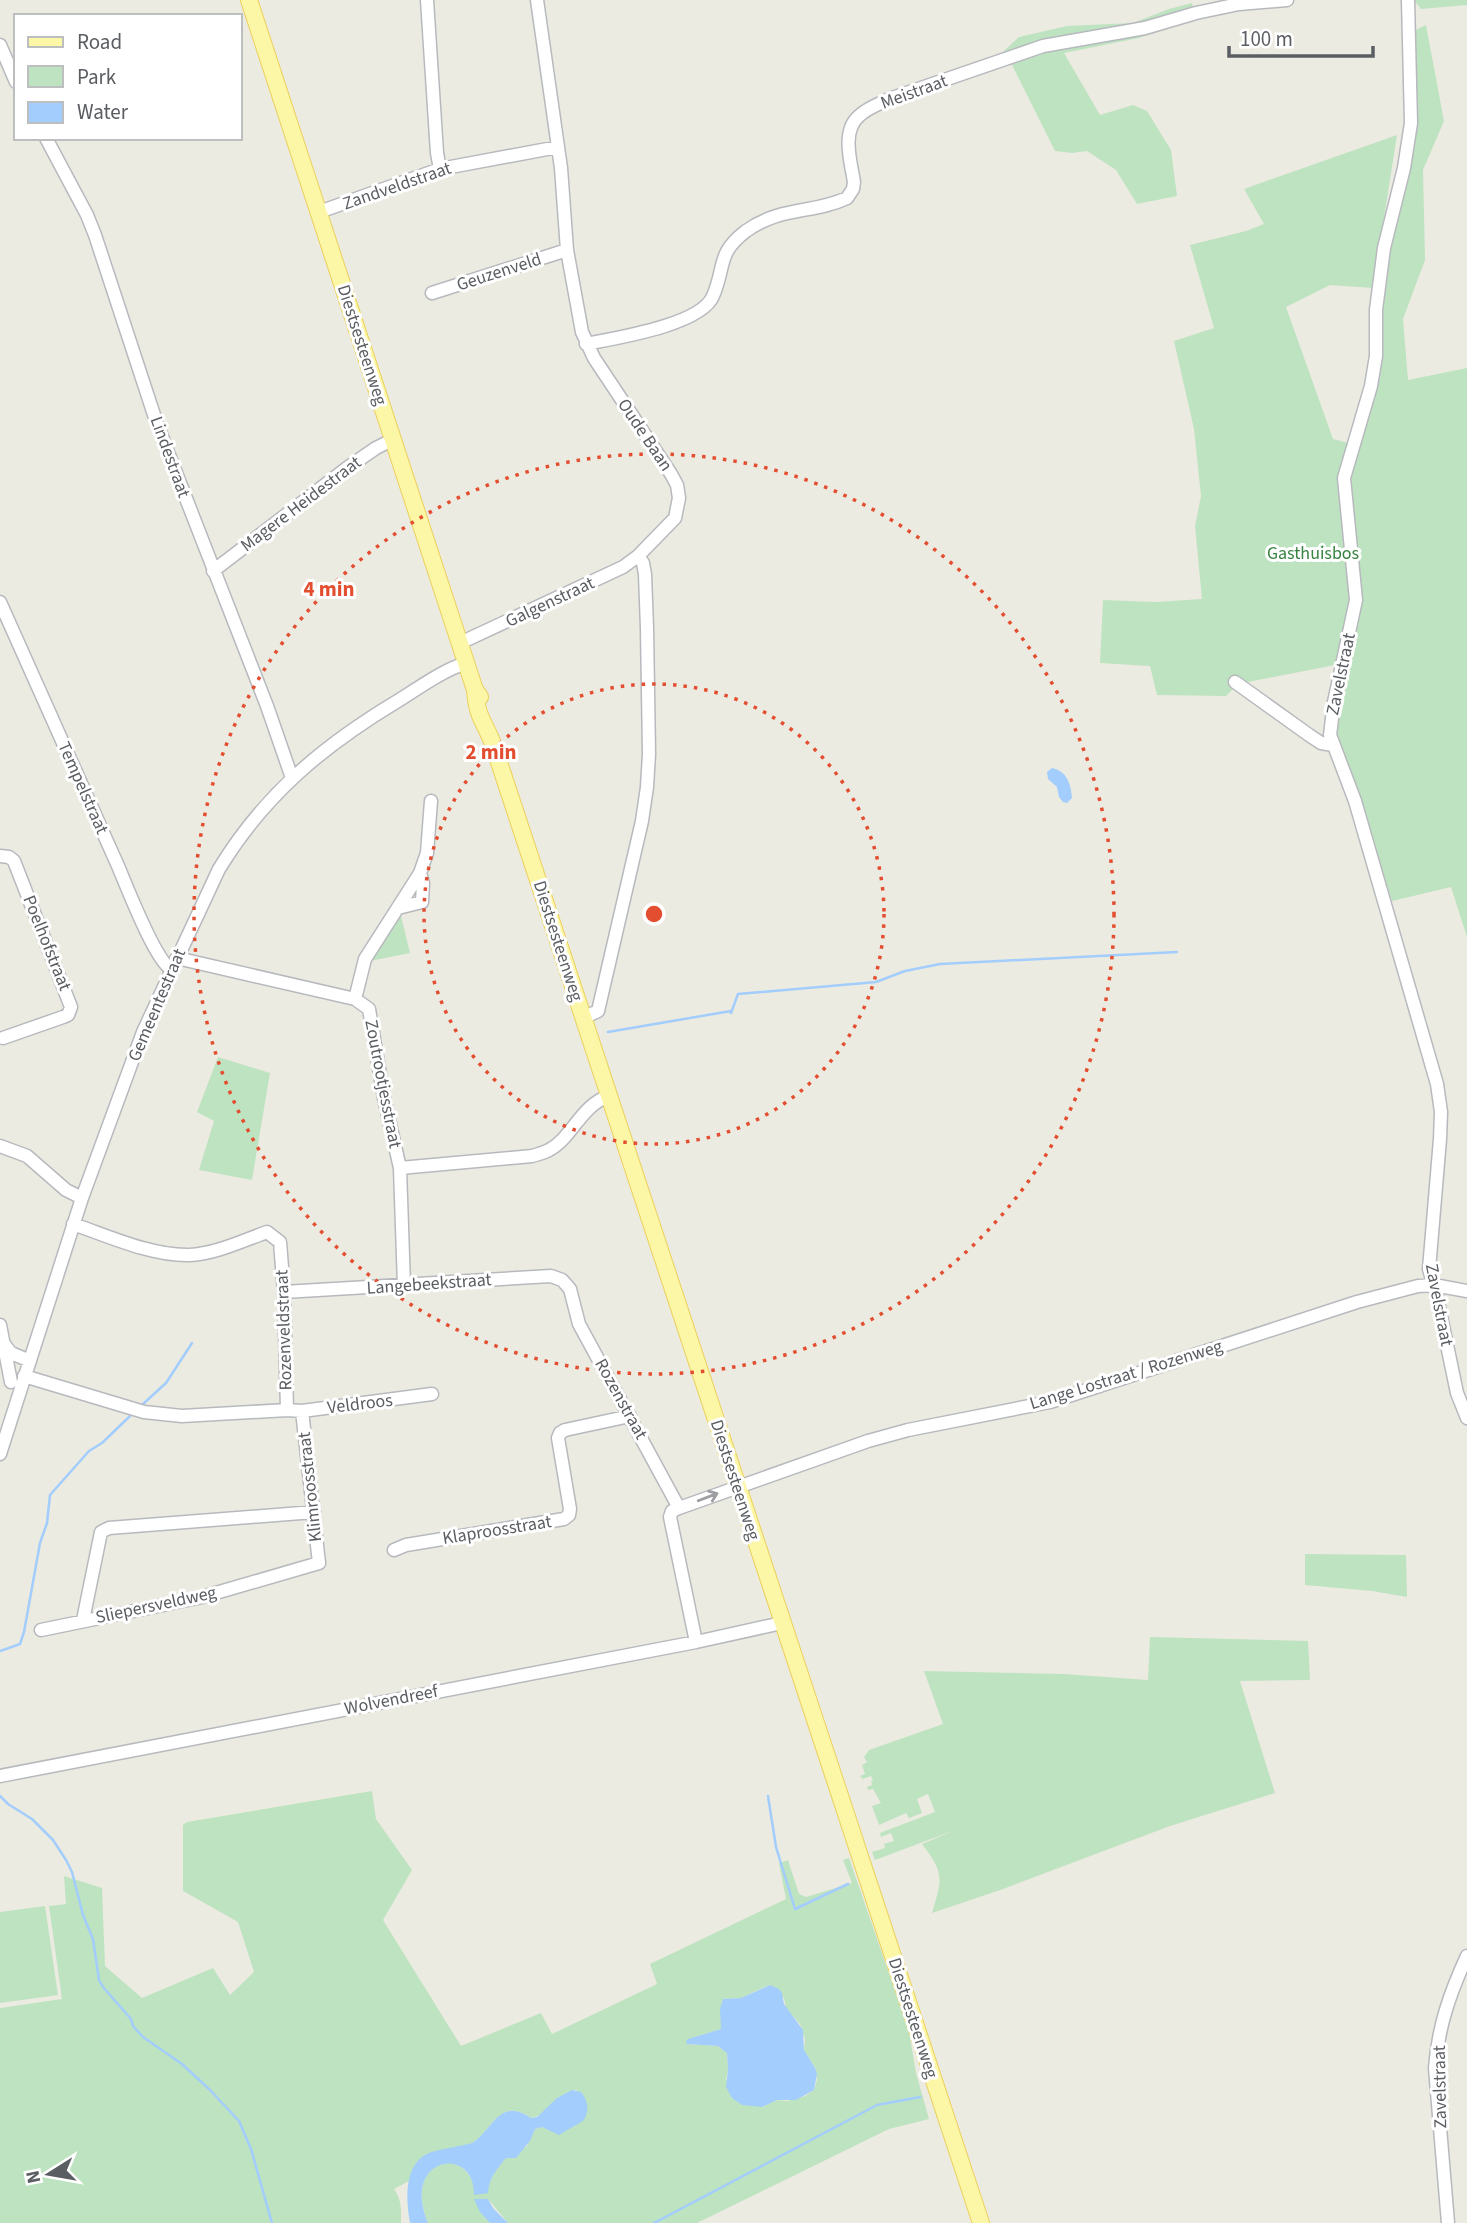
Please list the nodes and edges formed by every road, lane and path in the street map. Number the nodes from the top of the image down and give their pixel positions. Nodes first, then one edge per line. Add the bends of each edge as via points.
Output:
1 (249, 0) edge
2 (427, 0) edge
3 (537, 0) edge
4 (1287, 0) edge
5 (1408, 0) edge
6 (0, 45) edge
7 (14, 77) edge
8 (47, 140) edge
9 (558, 147) junction
10 (440, 169) junction
11 (318, 212) junction
12 (567, 250) junction
13 (432, 293) dead end
14 (586, 344) junction
15 (392, 440) junction
16 (638, 556) junction
17 (213, 571) junction
18 (0, 602) edge
19 (5, 626) edge
20 (460, 643) junction
21 (466, 663) junction
22 (1235, 682) dead end
23 (1333, 745) junction
24 (292, 778) junction
25 (431, 802) dead end
26 (0, 856) edge
27 (174, 964) junction
28 (355, 999) junction
29 (583, 1018) junction
30 (3, 1038) dead end
31 (609, 1096) junction
32 (0, 1146) edge
33 (400, 1168) junction
34 (82, 1198) junction
35 (73, 1224) junction
36 (1434, 1284) junction
37 (404, 1286) junction
38 (569, 1289) joint
39 (1467, 1291) edge
40 (284, 1293) junction
41 (0, 1325) edge
42 (4, 1344) junction
43 (30, 1362) junction
44 (24, 1377) junction
45 (10, 1382) dead end
46 (432, 1394) dead end
47 (287, 1410) junction
48 (302, 1411) junction
49 (630, 1416) junction
50 (1467, 1418) edge
51 (0, 1454) edge
52 (737, 1486) junction
53 (678, 1508) junction
54 (314, 1512) junction
55 (394, 1550) dead end
56 (319, 1563) joint
57 (83, 1620) junction
58 (782, 1623) junction
59 (41, 1630) dead end
60 (696, 1642) junction
61 (0, 1776) edge
62 (1467, 1956) edge
63 (981, 2223) edge
64 (1448, 2223) edge

1 - 11 main road, Diestsesteenweg
2 - 10 street
3 - 9 street, Oude Baan
4 - 14 street, Meistraat via 1238,4 1042,46 889,99 867,110 851,127 854,182 847,198 778,214 746,232 727,250 713,297 701,310 662,327
5 - 23 street, Zavelstraat via 1411,123 1384,248 1371,386 1344,478 1356,600 1332,710
6 - 7 street
8 - 17 street, Lindestraat via 95,235 157,424
9 - 10 street, Zandveldstraat
9 - 12 street, Oude Baan
10 - 11 street, Zandveldstraat
11 - 15 main road, Diestsesteenweg
12 - 13 street, Geuzenveld
12 - 14 street, Oude Baan
14 - 16 street, Oude Baan via 677,485 675,518
15 - 17 street, Magere Heidestraat via 346,468
15 - 20 main road, Diestsesteenweg
16 - 20 street, Galgenstraat
16 - 29 street via 645,574 648,628 647,787 598,1011
17 - 24 street, Lindestraat
18 - 19 street, Tempelstraat
19 - 27 street, Tempelstraat via 145,926 165,965
20 - 21 main road, Diestsesteenweg
21 - 24 street, Gemeentestraat via 357,726
21 - 29 main road, Diestsesteenweg via 476,708 490,736
22 - 23 street via 1321,743
23 - 36 street, Zavelstraat via 1355,802 1437,1084 1440,1139 1429,1261
24 - 27 street, Gemeentestraat via 234,844
25 - 28 street via 427,853 420,873 365,959
26 - 30 street, Poelhofstraat via 14,861 71,1007 68,1015
27 - 28 street, Zoutrootjesstraat via 181,959
27 - 34 street, Gemeentestraat via 143,1032
28 - 33 street, Zoutrootjesstraat via 369,1009
29 - 31 main road, Diestsesteenweg
31 - 33 street, Zoutrootjesstraat via 597,1100 548,1151
31 - 52 main road, Diestsesteenweg
32 - 34 street via 27,1156
33 - 37 street
34 - 35 street, Gemeentestraat
35 - 40 street, Rozenveldstraat via 151,1250 188,1255 267,1232 280,1242
35 - 43 street, Gemeentestraat
36 - 39 street
36 - 50 street, Zavelstraat via 1457,1393
36 - 52 street, Lange Lostraat / Rozenweg via 1357,1301 1050,1402 892,1434
37 - 38 street, Langebeekstraat via 551,1276
37 - 40 street, Langebeekstraat
38 - 49 street, Rozenstraat via 579,1324
40 - 47 street, Rozenveldstraat
41 - 42 street
42 - 43 street via 15,1356
42 - 45 street
43 - 44 street, Gemeentestraat
44 - 47 street, Rozenveldstraat via 144,1412 182,1416
44 - 51 street, Gemeentestraat
46 - 48 street, Veldroos
47 - 48 street, Veldroos
48 - 54 street, Klimroosstraat
49 - 53 street, Rozenstraat
49 - 55 street, Klaproosstraat via 560,1433 570,1509 564,1520
53 -> 52 street
52 - 58 main road, Diestsesteenweg
53 - 60 street via 670,1517
54 - 56 street, Klimroosstraat
54 - 57 street, Sliepersveldweg via 109,1528 101,1532
56 - 57 street, Sliepersveldweg via 202,1597
57 - 59 street
58 - 60 street, Wolvendreef
58 - 63 main road, Diestsesteenweg
60 - 61 street, Wolvendreef
62 - 64 street, Zavelstraat via 1442,2017 1437,2045

